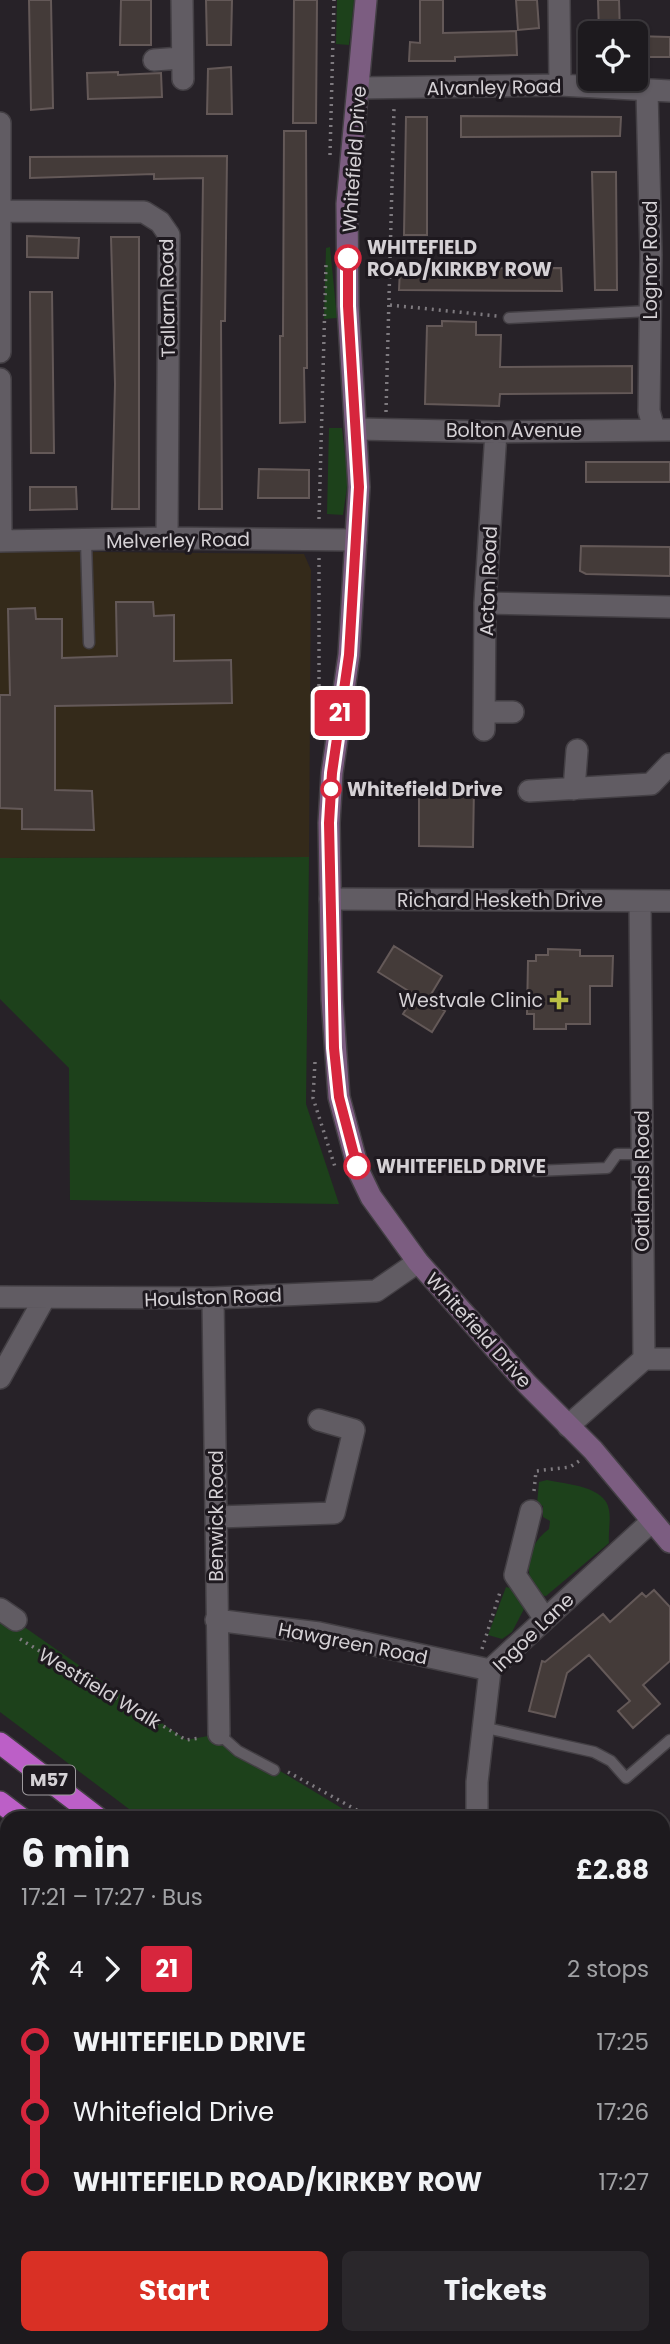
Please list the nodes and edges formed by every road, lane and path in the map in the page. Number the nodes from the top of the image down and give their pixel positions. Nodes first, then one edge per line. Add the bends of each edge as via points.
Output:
1 (182, 0) edge
2 (366, 0) edge
3 (559, 0) edge
4 (153, 60) dead end
5 (560, 85) junction
6 (578, 86) edge
7 (359, 88) junction
8 (395, 88) junction
9 (647, 91) edge
10 (648, 91) edge
11 (670, 91) edge
12 (0, 123) edge
13 (2, 211) edge
14 (389, 305) junction
15 (650, 311) junction
16 (509, 318) joint
17 (0, 352) edge
18 (0, 379) edge
19 (358, 429) junction
20 (662, 429) edge
21 (386, 430) junction
22 (496, 432) junction
23 (167, 538) junction
24 (356, 540) junction
25 (1, 541) edge
26 (86, 541) junction
27 (485, 603) junction
28 (670, 607) edge
29 (89, 643) dead end
30 (513, 712) dead end
31 (577, 750) dead end
32 (670, 764) edge
33 (574, 789) junction
34 (529, 791) dead end
35 (330, 899) junction
36 (640, 901) junction
37 (670, 901) edge
38 (642, 1154) junction
39 (535, 1171) dead end
40 (418, 1262) junction
41 (0, 1297) edge
42 (213, 1298) junction
43 (44, 1299) junction
44 (644, 1359) junction
45 (670, 1359) edge
46 (0, 1378) edge
47 (319, 1420) dead end
48 (568, 1426) junction
49 (593, 1450) junction
50 (531, 1511) joint
51 (217, 1517) junction
52 (652, 1521) junction
53 (670, 1542) edge
54 (514, 1575) junction
55 (8, 1615) edge
56 (545, 1619) junction
57 (216, 1620) junction
58 (483, 1669) junction
59 (482, 1727) junction
60 (219, 1734) junction
61 (670, 1740) edge
62 (0, 1743) edge
63 (274, 1770) joint
64 (89, 1811) edge
65 (359, 1811) edge
66 (477, 1811) edge

1 - 4 street via 182,69
2 - 7 main road, Whitefield Drive
3 - 5 street
5 - 6 street, Alvanley Road
5 - 8 street, Alvanley Road
7 - 8 street, Alvanley Road
7 - 19 main road, Whitefield Drive via 347,204 348,306
8 - 14 path
9 - 15 street, Lognor Road
10 - 11 street, Alvanley Road
12 - 13 street
13 - 17 street
13 - 23 street, Tallarn Road via 144,212 169,235
14 - 16 path
14 - 21 path
15 - 16 lane
15 - 20 street, Lognor Road via 649,411
18 - 25 street
19 - 21 street, Bolton Avenue
19 - 24 main road, Whitefield Drive
20 - 22 street, Bolton Avenue
21 - 22 street, Bolton Avenue
22 - 27 street, Acton Road
23 - 24 street, Melverley Road
23 - 26 street, Melverley Road
24 - 35 main road, Whitefield Drive via 349,655 332,773
25 - 26 street, Melverley Road
26 - 29 lane
27 - 28 street
27 - 30 street, Acton Road via 485,721
31 - 33 street
32 - 33 street via 651,784
33 - 34 street
35 - 36 street, Richard Hesketh Drive
35 - 40 main road, Whitefield Drive via 334,1048 348,1135 372,1197
36 - 37 street, Richard Hesketh Drive
36 - 38 street, Oatlands Road
38 - 39 lane via 617,1154 607,1168 596,1171
38 - 44 street, Oatlands Road
40 - 42 street, Houlston Road via 376,1291
40 - 48 main road, Whitefield Drive
41 - 43 street, Houlston Road
42 - 43 street, Houlston Road
42 - 51 street, Benwick Road
43 - 46 street
44 - 45 street
44 - 48 street
47 - 51 street via 354,1430 334,1513
48 - 49 main road, Whitefield Drive
49 - 50 path via 570,1467 536,1471
49 - 52 main road, Whitefield Drive
50 - 54 street
51 - 57 street, Benwick Road
52 - 53 main road, Whitefield Drive
52 - 56 street, Ingoe Lane
54 - 56 street
54 - 58 path via 503,1583
55 - 60 path, Westfield Walk via 18,1638 186,1740
56 - 58 street, Ingoe Lane
57 - 58 street, Hawgreen Road via 318,1633
57 - 60 street, Benwick Road
58 - 59 street, Ingoe Lane
59 - 61 lane via 594,1752 611,1761 626,1778
59 - 66 street, Ingoe Lane
60 - 63 lane via 238,1751
62 - 64 highway, M57
63 - 65 path via 293,1773

